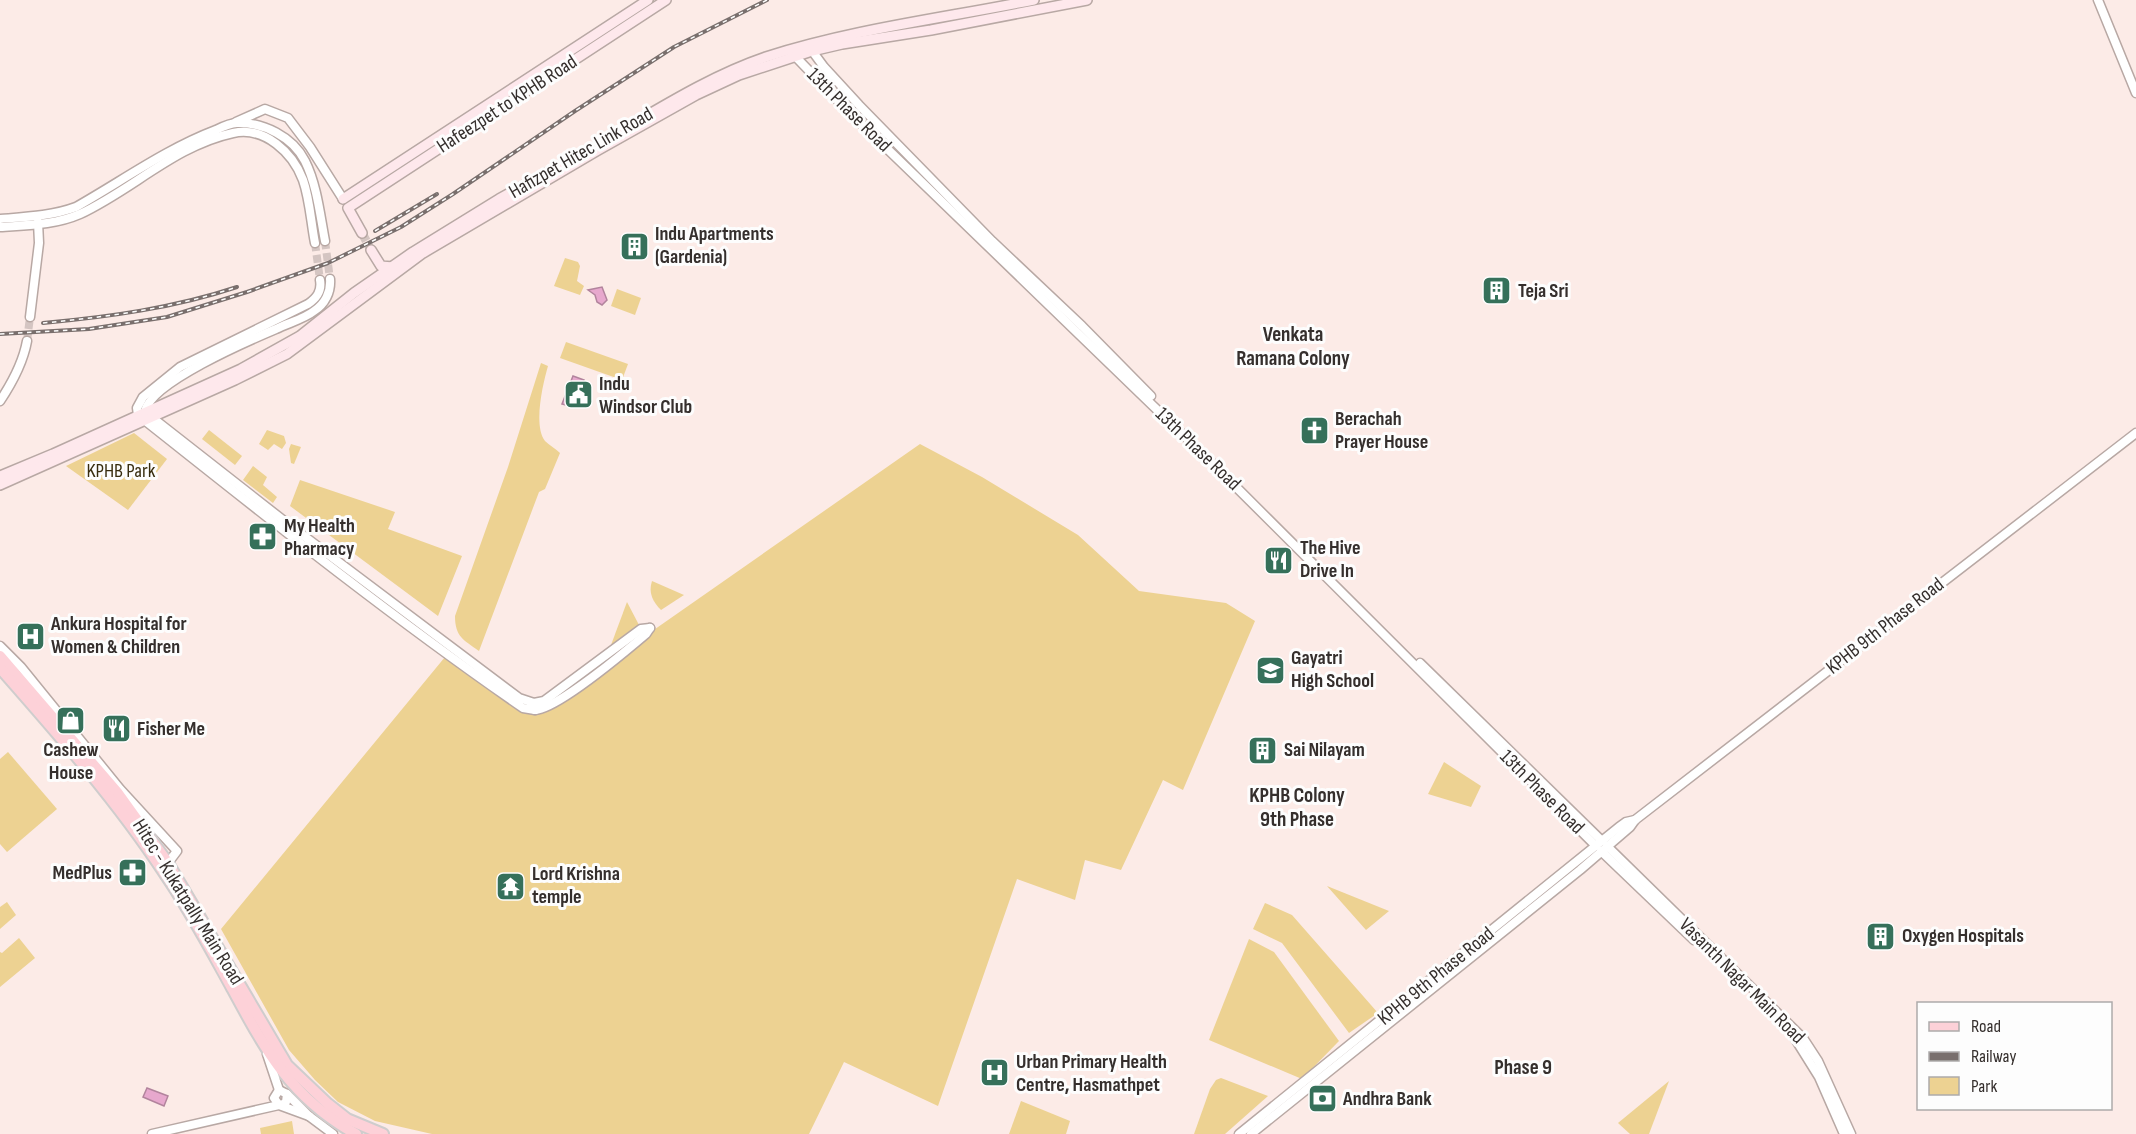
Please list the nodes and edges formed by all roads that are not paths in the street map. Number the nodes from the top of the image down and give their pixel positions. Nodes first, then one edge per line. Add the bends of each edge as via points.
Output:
1 (648, 0) edge
2 (666, 0) edge
3 (1034, 0) edge
4 (1087, 0) edge
5 (2098, 0) edge
6 (841, 40) junction
7 (810, 48) junction
8 (793, 53) junction
9 (2136, 93) edge
10 (854, 100) junction
11 (845, 108) junction
12 (235, 122) junction
13 (345, 204) junction
14 (0, 219) edge
15 (38, 223) junction
16 (25, 225) junction
17 (0, 227) edge
18 (362, 233) tunnel mouth
19 (325, 241) tunnel mouth
20 (36, 243) junction
21 (315, 243) tunnel mouth
22 (371, 250) tunnel mouth
23 (393, 266) junction
24 (330, 279) tunnel mouth
25 (320, 280) tunnel mouth
26 (1142, 391) junction
27 (0, 396) edge
28 (0, 401) edge
29 (144, 416) junction
30 (2136, 433) edge
31 (0, 476) edge
32 (0, 485) edge
33 (0, 646) edge
34 (0, 656) edge
35 (0, 668) edge
36 (535, 707) junction
37 (1602, 846) junction
38 (168, 863) junction
39 (266, 1050) junction
40 (280, 1094) junction
41 (279, 1105) junction
42 (258, 1108) junction
43 (309, 1116) junction
44 (152, 1134) edge
45 (333, 1134) edge
46 (356, 1134) edge
47 (382, 1134) edge
48 (1239, 1134) edge
49 (1251, 1134) edge
50 (1844, 1134) edge
51 (1851, 1134) edge

1 - 13 main road
2 - 13 main road, Hafeezpet to KPHB Road
3 - 6 main road
4 - 6 main road via 931,30
5 - 9 street
6 - 7 main road
7 - 8 main road
7 - 10 street, 13th Phase Road
8 - 11 street, 13th Phase Road
8 - 23 main road, Hafizpet Hitec Link Road via 740,67 694,88 499,199
8 - 29 main road via 696,95 423,253 287,354 235,380
10 - 11 street
10 - 26 street, 13th Phase Road via 1082,326
11 - 26 street, 13th Phase Road
12 - 13 street via 265,109 288,118
12 - 15 street via 197,137 76,207
12 - 19 street via 275,132 300,153 314,186
13 - 18 main road
14 - 15 street
15 - 16 street
15 - 20 street
15 - 20 street via 29,317
15 - 21 street via 65,220 81,213 201,144 235,132 250,133 275,143 298,169
16 - 17 street
16 - 20 street
22 - 23 main road via 381,266
23 - 29 main road, Hafizpet Hitec Link Road via 300,336
24 - 29 street via 326,298 314,312 197,367 154,396
25 - 29 street via 319,293 308,304 180,367 143,397 137,408
26 - 37 street, 13th Phase Road
27 - 28 street via 26,340 24,354
29 - 31 main road
29 - 32 main road
29 - 36 street via 230,484
30 - 37 street, KPHB 9th Phase Road via 1635,820 1626,822
33 - 38 street via 177,852
34 - 38 main road, Hitec - Kukatpally Main Road via 117,792
35 - 39 main road via 104,790 165,874
36 - 36 street via 640,629 650,628 549,707
37 - 48 street, KPHB 9th Phase Road
37 - 49 street, KPHB 9th Phase Road
37 - 50 street, Vasanth Nagar Main Road via 1798,1041
37 - 51 street, Vasanth Nagar Main Road via 1803,1038 1818,1060
38 - 47 main road, Hitec - Kukatpally Main Road via 287,1065 347,1119
39 - 40 street
39 - 46 main road via 310,1102
40 - 41 street via 274,1101
40 - 41 street via 286,1102
40 - 42 street
40 - 43 street
41 - 42 street
41 - 43 street
42 - 44 street
43 - 45 street

